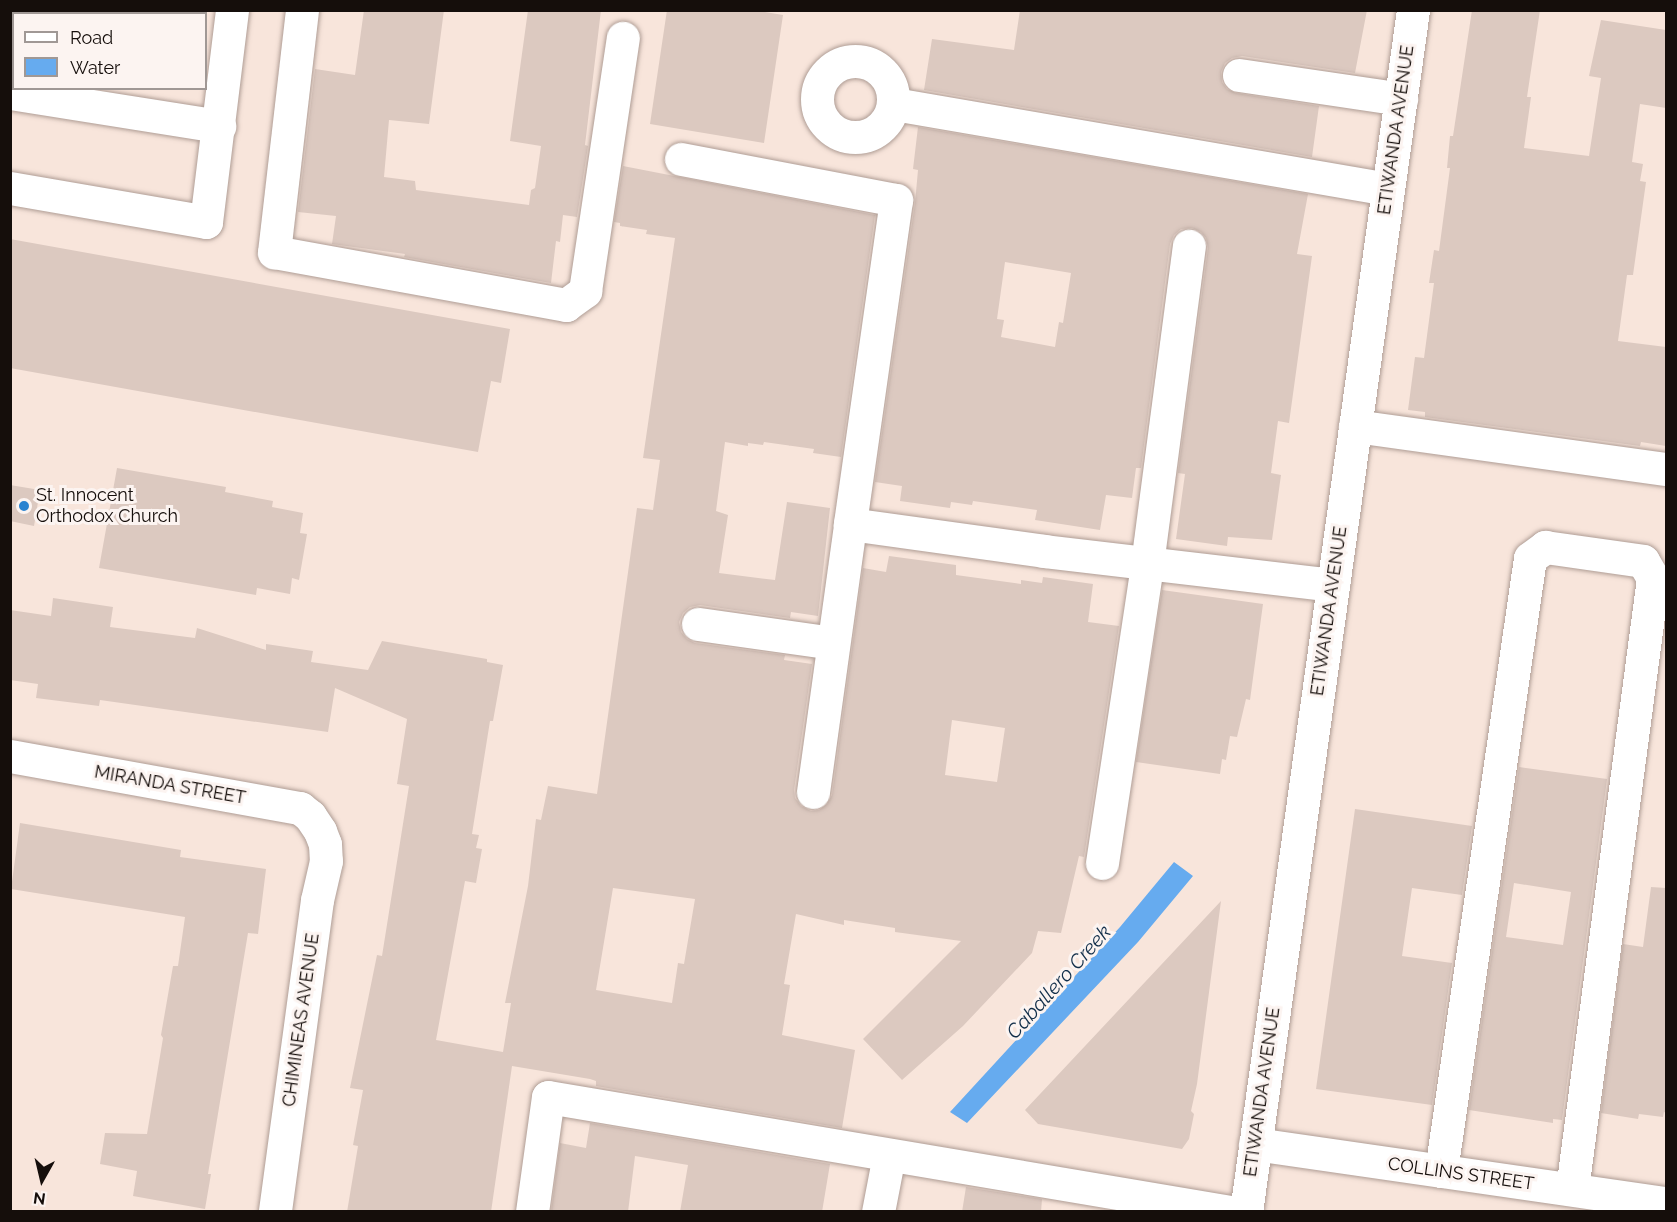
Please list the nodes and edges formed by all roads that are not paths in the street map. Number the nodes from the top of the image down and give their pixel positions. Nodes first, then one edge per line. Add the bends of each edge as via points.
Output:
1 (232, 10) edge
2 (302, 10) edge
3 (1413, 10) edge
4 (623, 38) dead end
5 (1239, 75) dead end
6 (10, 93) edge
7 (1401, 99) junction
8 (894, 104) dead end
9 (219, 126) junction
10 (681, 159) dead end
11 (10, 188) edge
12 (1388, 189) junction
13 (1189, 246) dead end
14 (1355, 426) junction
15 (1666, 469) edge
16 (850, 524) junction
17 (1147, 564) junction
18 (1333, 585) junction
19 (698, 624) dead end
20 (1666, 624) edge
21 (833, 643) junction
22 (10, 756) edge
23 (813, 792) dead end
24 (320, 831) joint
25 (1102, 863) dead end
26 (1255, 1144) junction
27 (889, 1155) junction
28 (1441, 1171) junction
29 (1581, 1191) junction
30 (1666, 1203) edge
31 (275, 1212) edge
32 (532, 1212) edge
33 (878, 1212) edge
34 (1230, 1212) edge
35 (1246, 1212) edge

1 - 9 street
2 - 4 street via 274,252 566,305 585,291
3 - 7 street, ETIWANDA AVENUE
5 - 7 street
6 - 9 street
7 - 12 street, ETIWANDA AVENUE
8 - 12 street
9 - 11 street via 206,222
10 - 16 street via 896,200
12 - 14 street, ETIWANDA AVENUE
13 - 17 street
14 - 15 street
14 - 18 street, ETIWANDA AVENUE
16 - 17 street
16 - 21 street
17 - 18 street
17 - 25 street
18 - 26 street, ETIWANDA AVENUE
19 - 21 street
20 - 29 street
21 - 23 street
22 - 24 street, MIRANDA STREET via 300,808
24 - 31 street, CHIMINEAS AVENUE via 326,861 317,900
26 - 28 street, COLLINS STREET
26 - 35 street, ETIWANDA AVENUE
27 - 32 street via 548,1097
27 - 33 street
27 - 34 street
28 - 29 street, COLLINS STREET
28 - 29 street via 1530,558 1545,548 1643,561 1653,578
29 - 30 street, COLLINS STREET

